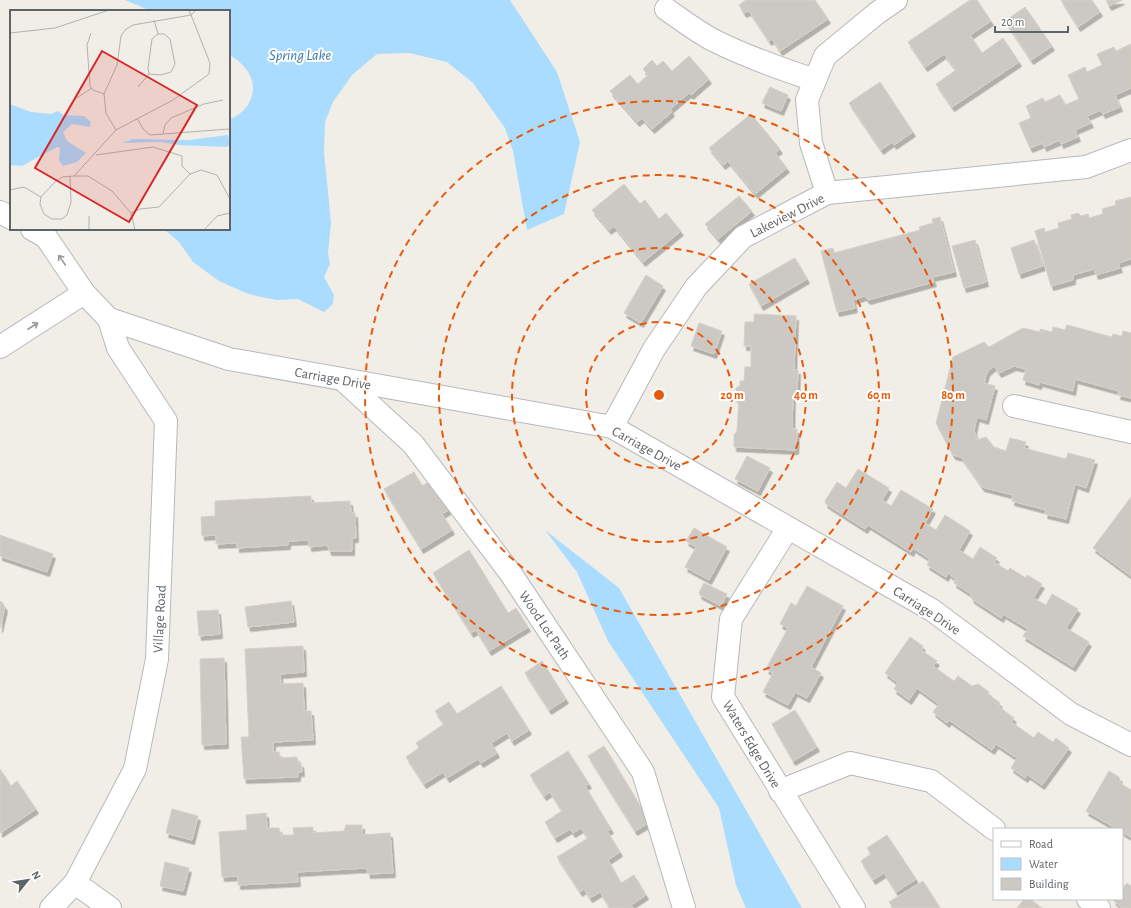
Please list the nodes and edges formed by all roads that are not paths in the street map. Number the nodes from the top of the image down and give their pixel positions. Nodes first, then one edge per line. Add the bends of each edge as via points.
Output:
1 (896, 0) edge
2 (666, 9) dead end
3 (815, 80) junction
4 (1131, 150) edge
5 (827, 194) junction
6 (0, 212) edge
7 (10, 217) edge
8 (34, 230) edge
9 (84, 292) junction
10 (109, 319) junction
11 (0, 348) edge
12 (344, 380) junction
13 (1014, 406) dead end
14 (612, 427) junction
15 (1131, 432) edge
16 (788, 528) junction
17 (1131, 745) edge
18 (780, 790) junction
19 (993, 828) edge
20 (75, 884) junction
21 (1089, 900) edge
22 (51, 908) edge
23 (110, 908) edge
24 (684, 908) edge
25 (854, 908) edge
26 (1100, 908) edge

1 - 3 street via 825,56
2 - 3 street via 728,47
3 - 5 street via 807,100 811,143
4 - 5 street, Lakeview Drive via 1086,167
5 - 14 street, Lakeview Drive via 743,237 696,287 654,349
6 - 7 street
9 -> 8 street, Carriage Drive via 46,237
9 - 10 street, Carriage Drive
11 -> 9 street
10 - 12 street, Carriage Drive via 229,359
10 - 20 street, Village Road via 118,348 166,421 157,659 135,769
12 - 14 street, Carriage Drive
12 - 24 street, Wood Lot Path via 417,450 511,574 643,772
13 - 15 street
14 - 16 street, Carriage Drive
16 - 17 street, Carriage Drive via 932,610 1071,714
16 - 18 street, Waters Edge Drive via 731,619 723,697
18 - 19 street via 850,763 931,781
18 - 25 street, Waters Edge Drive
20 - 22 street, Village Road
20 - 23 street
21 - 26 street

